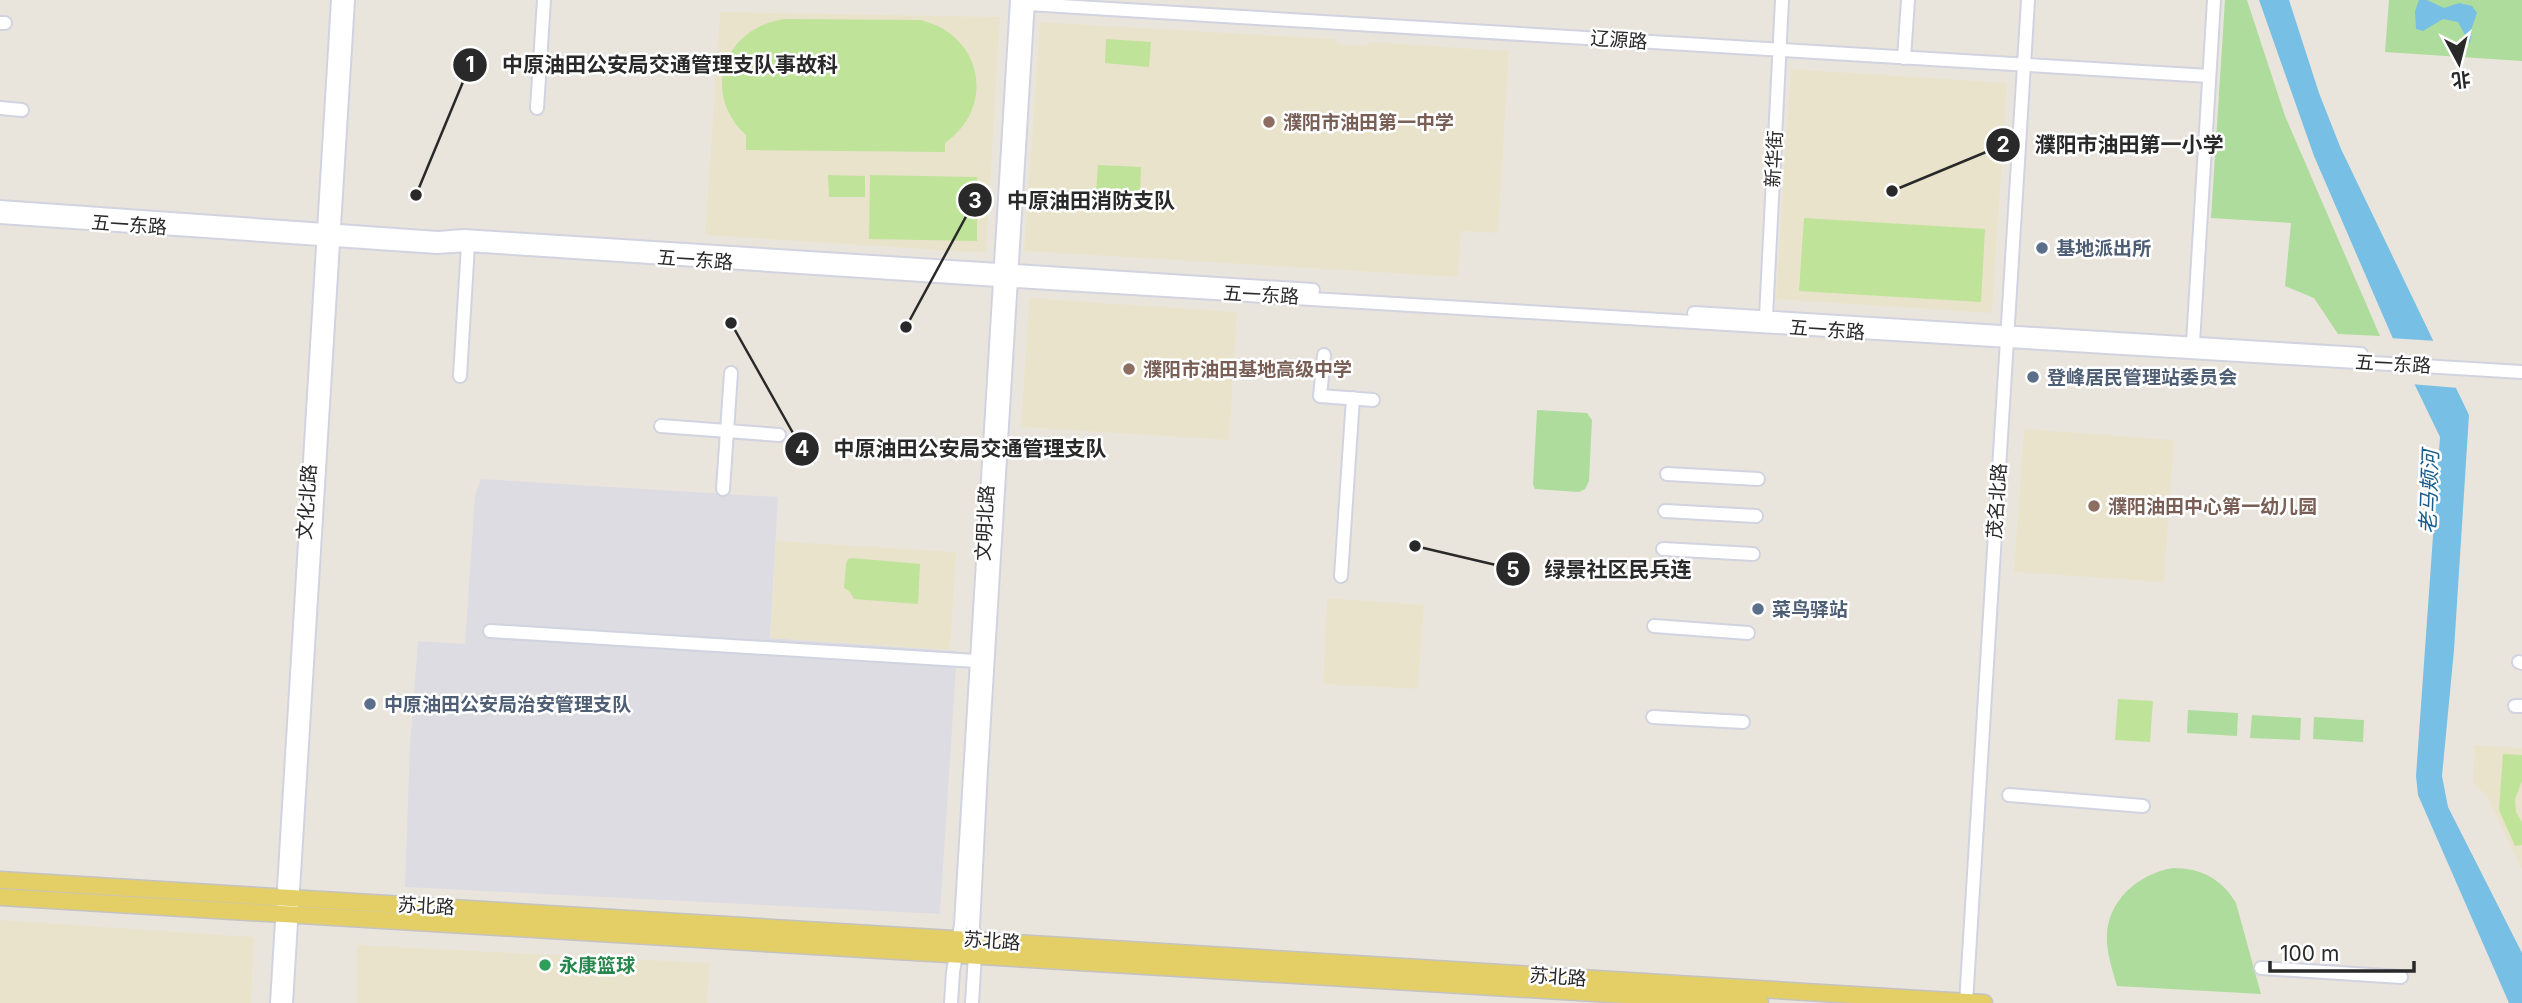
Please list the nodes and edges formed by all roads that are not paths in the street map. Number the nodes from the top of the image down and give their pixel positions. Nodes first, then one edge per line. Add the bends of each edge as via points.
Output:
1 (338, 0) edge
2 (348, 0) edge
3 (544, 0) edge
4 (1782, 0) edge
5 (1908, 0) edge
6 (2028, 0) edge
7 (2214, 0) edge
8 (1024, 1) edge
9 (1780, 50) junction
10 (1904, 58) junction
11 (2024, 65) junction
12 (2209, 76) junction
13 (0, 108) edge
14 (537, 108) dead end
15 (22, 110) dead end
16 (0, 207) edge
17 (0, 217) edge
18 (329, 234) junction
19 (468, 245) junction
20 (1005, 275) junction
21 (1766, 317) junction
22 (2007, 336) junction
23 (2193, 343) junction
24 (1324, 355) dead end
25 (2392, 360) junction
26 (2450, 363) junction
27 (2522, 364) edge
28 (2522, 372) edge
29 (731, 373) dead end
30 (460, 376) dead end
31 (1353, 398) junction
32 (1373, 400) dead end
33 (661, 426) dead end
34 (727, 431) junction
35 (779, 435) dead end
36 (1667, 474) dead end
37 (1758, 480) dead end
38 (723, 489) dead end
39 (1665, 510) dead end
40 (1756, 516) dead end
41 (1663, 549) dead end
42 (1753, 554) dead end
43 (1341, 576) dead end
44 (1654, 626) dead end
45 (490, 631) dead end
46 (1748, 633) dead end
47 (976, 661) junction
48 (1653, 717) dead end
49 (1743, 722) dead end
50 (2009, 795) dead end
51 (2143, 806) dead end
52 (0, 880) edge
53 (0, 897) edge
54 (287, 906) junction
55 (966, 947) junction
56 (2261, 968) dead end
57 (2401, 977) dead end
58 (1966, 1002) edge
59 (276, 1003) edge
60 (286, 1003) edge
61 (951, 1003) edge
62 (972, 1003) edge
63 (1760, 1003) edge
64 (1984, 1003) edge

1 - 18 street, 文化北路
2 - 18 street, 文化北路
3 - 14 street
4 - 9 street, 新华街
5 - 10 street
6 - 11 street, 茂名北路
7 - 12 street
8 - 9 street, 辽源路
8 - 20 street, 文明北路
9 - 10 street, 辽源路
9 - 21 street, 新华街
10 - 11 street, 辽源路
11 - 12 street, 辽源路
11 - 22 street, 茂名北路
12 - 23 street
13 - 15 street
16 - 18 street, 五一东路
17 - 18 street, 五一东路
18 - 19 street, 五一东路 via 437,247
18 - 20 street, 五一东路 via 464,236
18 - 54 street, 文化北路
19 - 20 street, 五一东路
19 - 30 street
20 - 21 street, 五一东路
20 - 22 street, 五一东路
20 - 47 street, 文明北路
20 - 55 street, 文明北路 via 974,900
21 - 22 street, 五一东路
22 - 23 street, 五一东路
22 - 25 street, 五一东路
22 - 58 street, 茂名北路
23 - 25 street, 五一东路
24 - 31 street via 1320,396
25 - 26 street, 五一东路
26 - 27 street, 五一东路
26 - 28 street, 五一东路
29 - 34 street
31 - 32 street
31 - 43 street
33 - 34 street
34 - 35 street
34 - 38 street
36 - 37 street
39 - 40 street
41 - 42 street
44 - 46 street
45 - 47 street
47 - 55 street, 文明北路
48 - 49 street
50 - 51 street
52 - 54 main road, 苏北路
53 - 54 main road, 苏北路
54 - 55 main road, 苏北路
54 - 59 street, 文化北路
54 - 60 street, 文化北路
55 - 58 main road, 苏北路
55 - 61 street, 文明北路
55 - 62 street, 文明北路
55 - 63 main road, 苏北路
56 - 57 street
58 - 64 main road, 苏北路

